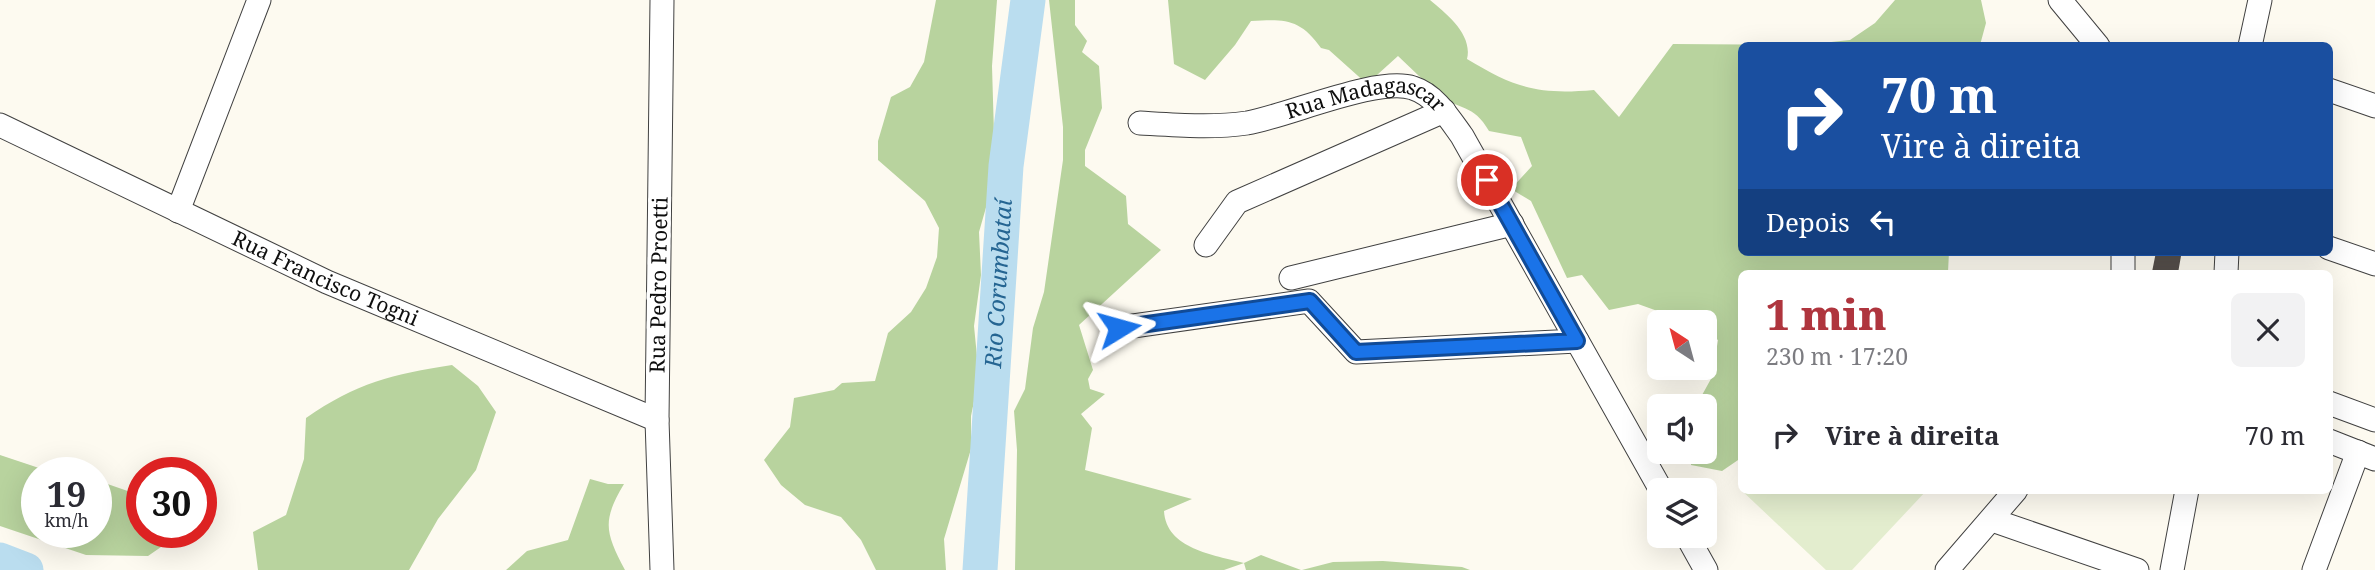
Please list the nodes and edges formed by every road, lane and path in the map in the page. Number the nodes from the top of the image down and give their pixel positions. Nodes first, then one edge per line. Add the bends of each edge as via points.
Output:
1 (259, 0) edge
2 (662, 0) edge
3 (2060, 0) edge
4 (2260, 0) edge
5 (2095, 42) edge
6 (2251, 42) edge
7 (2333, 91) edge
8 (2375, 106) edge
9 (1444, 111) junction
10 (1140, 123) dead end
11 (0, 125) edge
12 (178, 211) junction
13 (1512, 224) junction
14 (1206, 245) dead end
15 (2333, 249) edge
16 (2375, 264) edge
17 (1291, 278) dead end
18 (1119, 328) dead end
19 (1577, 341) junction
20 (2333, 404) edge
21 (2375, 419) edge
22 (657, 420) junction
23 (2333, 442) edge
24 (2367, 455) edge
25 (1654, 478) edge
26 (2013, 494) edge
27 (2186, 494) edge
28 (1992, 520) junction
29 (1694, 548) edge
30 (662, 570) edge
31 (1706, 570) edge
32 (1947, 570) edge
33 (2137, 570) edge
34 (2172, 570) edge
35 (2314, 570) edge

1 - 12 street
2 - 22 street, Rua Pedro Proetti
3 - 5 street
4 - 6 street
7 - 8 street
9 - 10 street, Rua Madagascar via 1429,96 1404,86 1369,90 1247,123
9 - 13 street, Rua Madagascar
9 - 14 street via 1237,202
11 - 12 street, Rua Francisco Togni
12 - 22 street, Rua Francisco Togni via 327,282
13 - 17 street
13 - 19 street, Rua Madagascar
15 - 16 street
18 - 19 street via 1310,301 1356,352
19 - 25 street, Rua Madagascar
20 - 21 street
22 - 30 street, Rua Pedro Proetti
23 - 24 street
24 - 35 street
26 - 28 street
27 - 34 street
28 - 32 street
28 - 33 street
29 - 31 street

